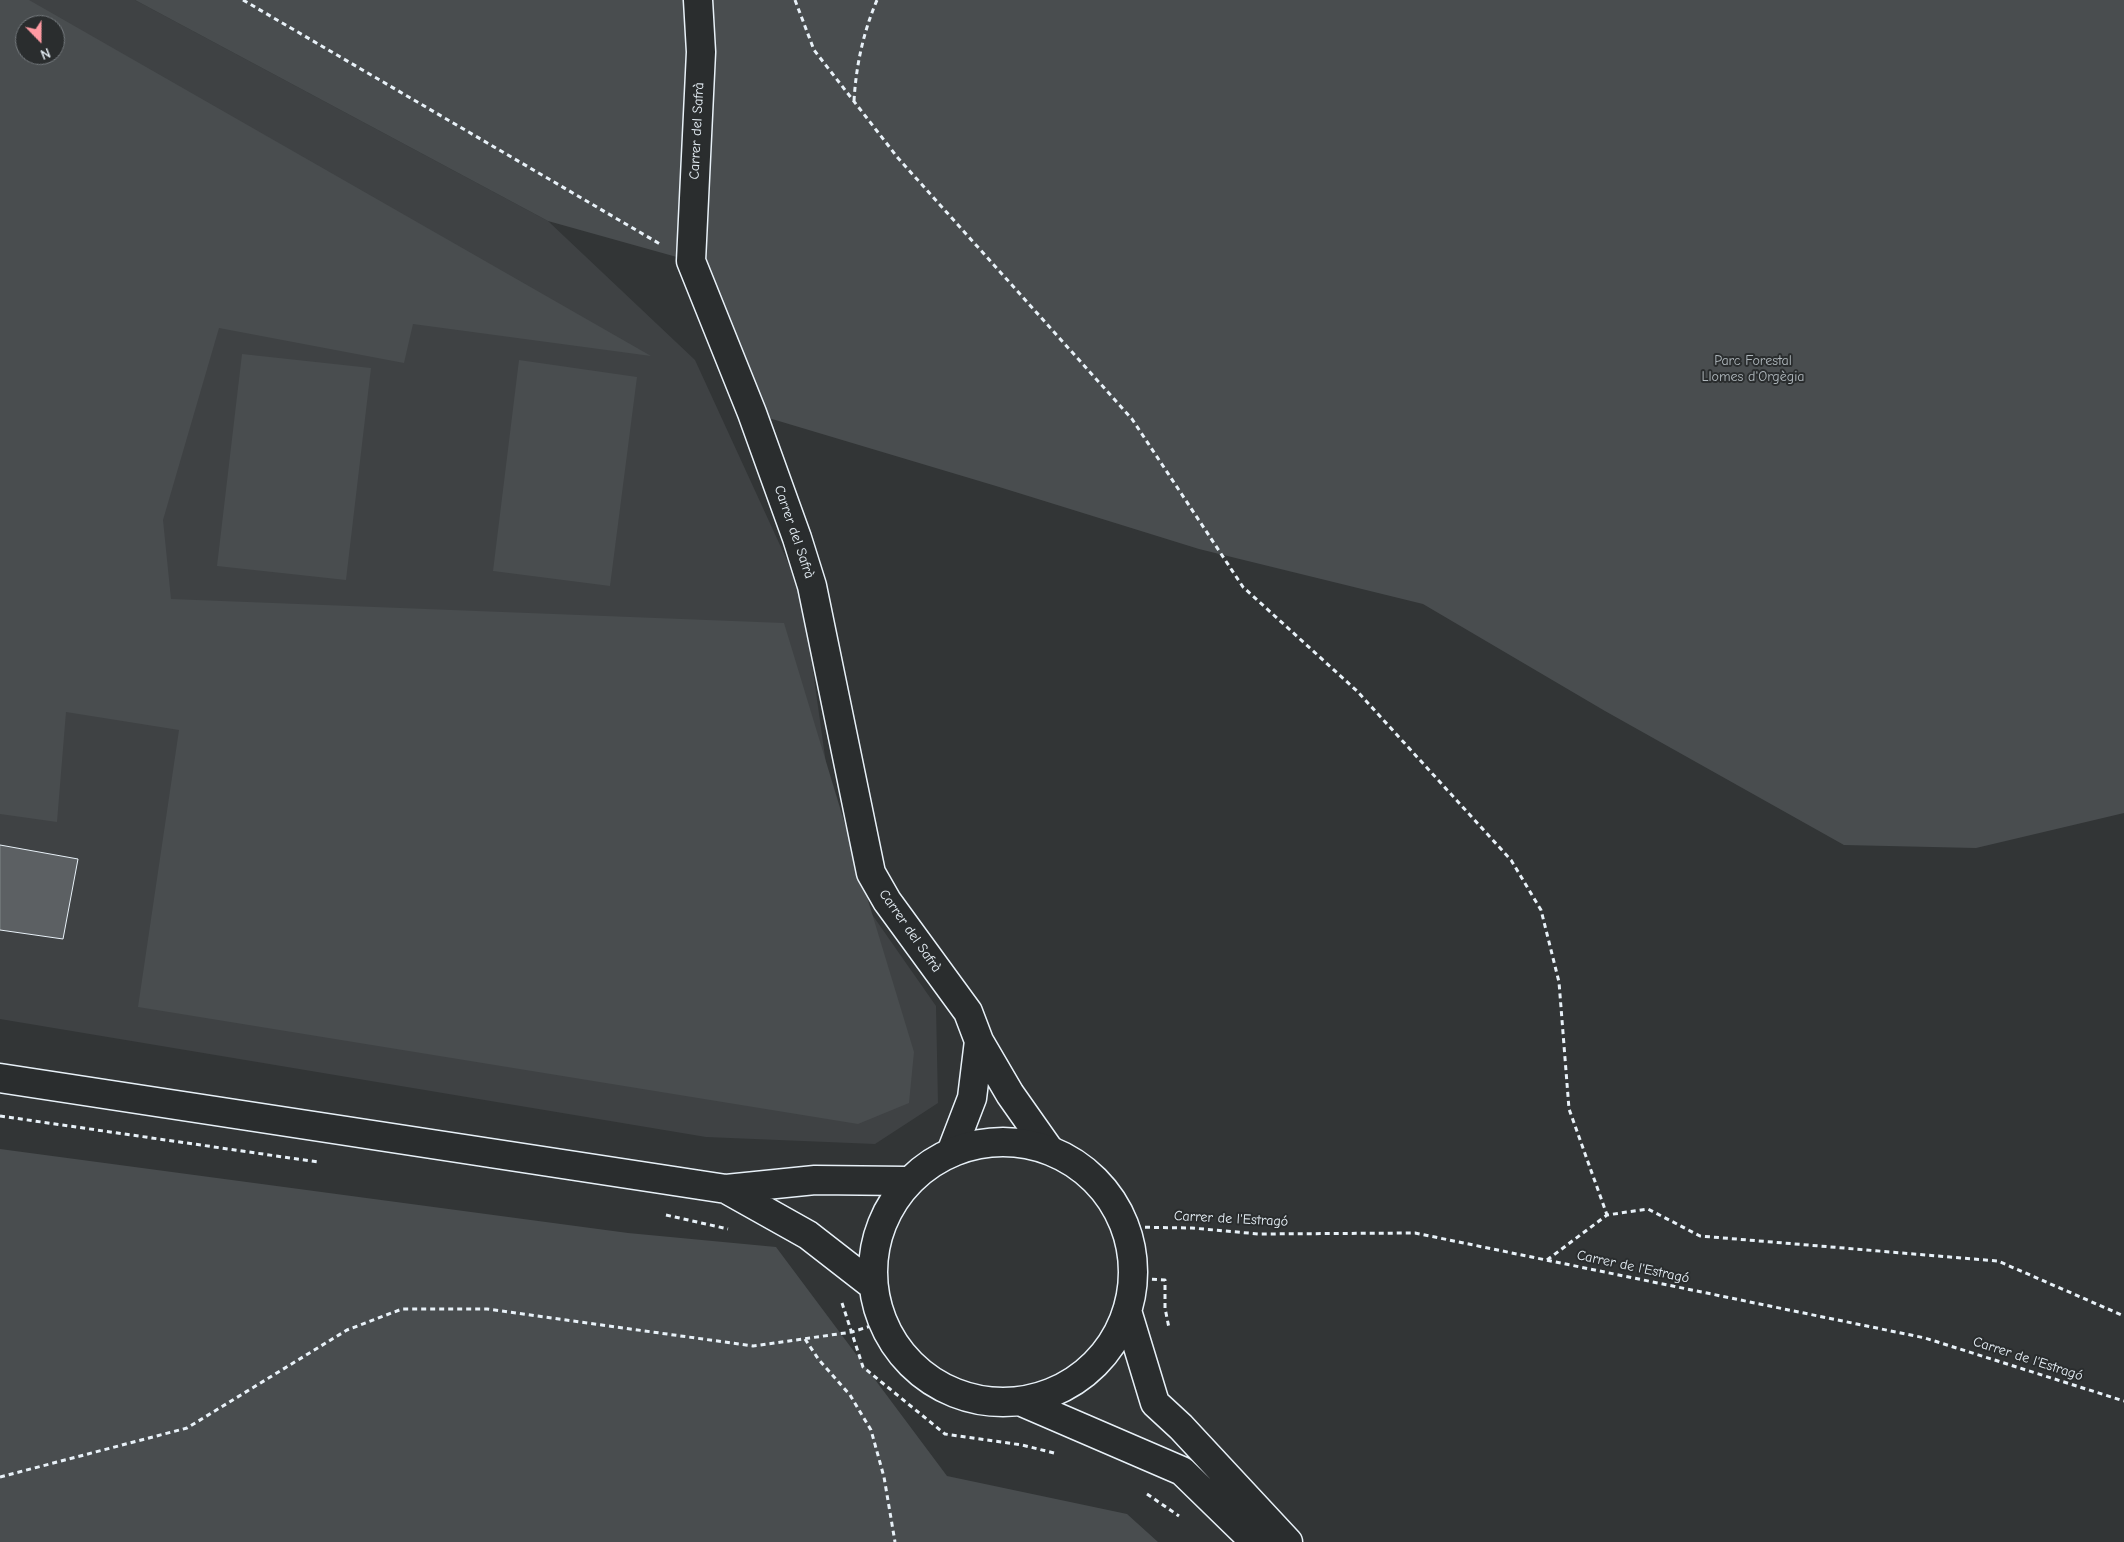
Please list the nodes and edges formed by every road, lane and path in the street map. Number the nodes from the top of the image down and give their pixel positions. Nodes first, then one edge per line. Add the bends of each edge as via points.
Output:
1 (243, 0) edge
2 (698, 0) edge
3 (795, 0) edge
4 (877, 0) edge
5 (854, 102) junction
6 (691, 262) junction
7 (979, 1041) junction
8 (0, 1078) edge
9 (0, 1116) edge
10 (1048, 1148) junction
11 (952, 1150) junction
12 (322, 1163) dead end
13 (908, 1181) junction
14 (726, 1190) junction
15 (661, 1214) dead end
16 (1606, 1214) junction
17 (1127, 1227) junction
18 (735, 1232) dead end
19 (1546, 1260) junction
20 (1134, 1278) junction
21 (871, 1284) junction
22 (840, 1299) dead end
23 (1128, 1314) junction
24 (2124, 1316) edge
25 (880, 1323) junction
26 (852, 1332) junction
27 (1170, 1337) dead end
28 (805, 1339) junction
29 (2124, 1401) edge
30 (1022, 1402) junction
31 (1059, 1455) dead end
32 (0, 1477) edge
33 (1144, 1492) dead end
34 (1182, 1518) dead end
35 (896, 1542) edge
36 (1255, 1542) edge
37 (1288, 1542) edge

1 - 6 path
2 - 6 main road, Carrer del Safrà via 701,52
3 - 5 path via 814,50
4 - 5 path via 856,68
5 - 16 path via 898,158 1132,419 1243,587 1357,691 1511,860 1541,910 1558,982 1570,1109
6 - 7 main road, Carrer del Safrà via 752,413 812,586 871,873 887,901 968,1012
7 - 10 main road, Carrer del Safrà via 1010,1094
7 - 11 main road, Carrer del Safrà via 972,1098
8 - 14 main road
9 - 12 path
10 - 11 main road via 1006,1140
10 - 17 main road via 1095,1177
11 - 13 main road
13 - 14 main road via 815,1180
13 - 21 main road via 875,1238
14 - 21 main road via 808,1235
15 - 18 path
16 - 19 path
16 - 24 path via 1648,1209 1700,1236 1998,1261
17 - 19 path, Carrer de l'Estragó via 1258,1234 1415,1233
17 - 20 main road
19 - 29 path, Carrer de l'Estragó via 1925,1338
20 - 23 main road
20 - 27 path via 1165,1280
21 - 25 main road
22 - 26 path
23 - 30 main road via 1102,1359 1071,1384
23 - 37 main road via 1155,1403
25 - 26 path
25 - 30 main road via 922,1376 967,1399
26 - 28 path
26 - 31 path via 863,1367 945,1434 1022,1445
28 - 32 path via 753,1346 487,1308 402,1310 347,1330 187,1428
28 - 35 path via 850,1395 871,1430
30 - 36 main road via 1182,1471
33 - 34 path

